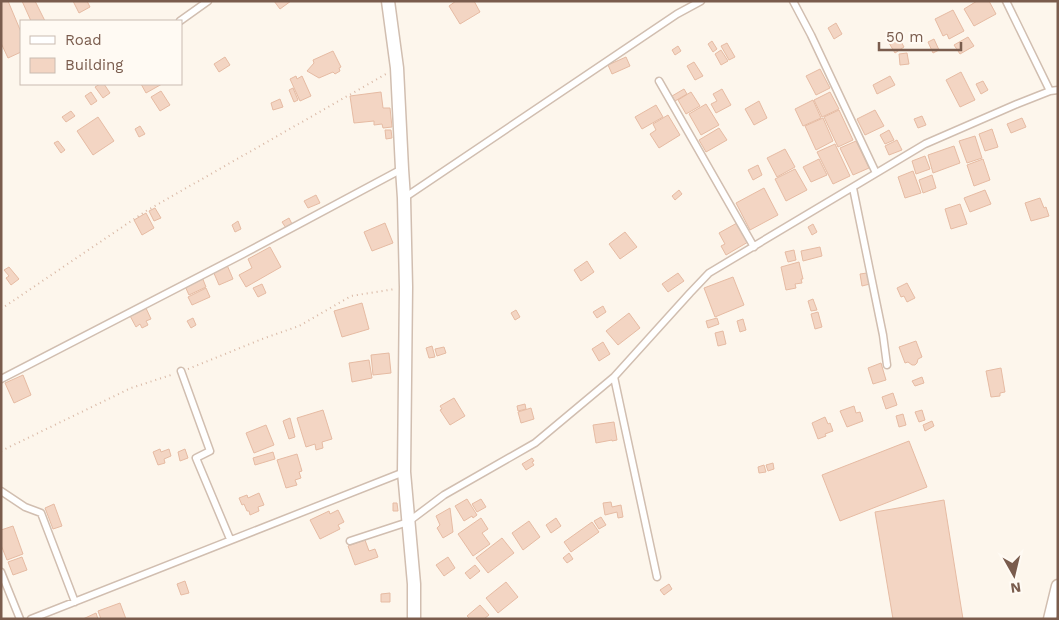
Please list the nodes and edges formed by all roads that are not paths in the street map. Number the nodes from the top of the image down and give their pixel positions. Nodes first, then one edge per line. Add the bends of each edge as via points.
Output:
1 (208, 1) edge
2 (388, 1) edge
3 (701, 1) edge
4 (793, 1) edge
5 (1006, 1) edge
6 (181, 20) edge
7 (659, 81) dead end
8 (1058, 90) edge
9 (1050, 91) junction
10 (402, 170) junction
11 (876, 173) junction
12 (853, 188) junction
13 (404, 198) junction
14 (754, 247) junction
15 (887, 365) dead end
16 (181, 371) road end
17 (614, 377) junction
18 (1, 379) edge
19 (404, 472) junction
20 (1, 491) edge
21 (408, 522) junction
22 (230, 539) junction
23 (350, 541) dead end
24 (1, 572) edge
25 (657, 577) dead end
26 (1058, 586) edge
27 (76, 602) junction
28 (20, 619) edge
29 (31, 619) edge
30 (414, 619) edge
31 (1050, 619) edge

1 - 6 lane
2 - 10 street via 397,68
3 - 13 lane
4 - 11 lane
5 - 9 lane
7 - 14 lane
8 - 9 lane
9 - 11 lane via 925,144
10 - 13 street
10 - 18 lane
11 - 12 lane
12 - 14 lane
12 - 15 lane
13 - 19 street
14 - 17 lane via 710,273
16 - 22 lane via 210,451 196,458
17 - 21 lane via 535,443 444,495
17 - 25 lane
19 - 21 street
19 - 22 lane
20 - 27 lane via 25,508 41,514
21 - 23 lane
21 - 30 street
22 - 27 lane
24 - 28 lane
26 - 31 street
27 - 29 lane

